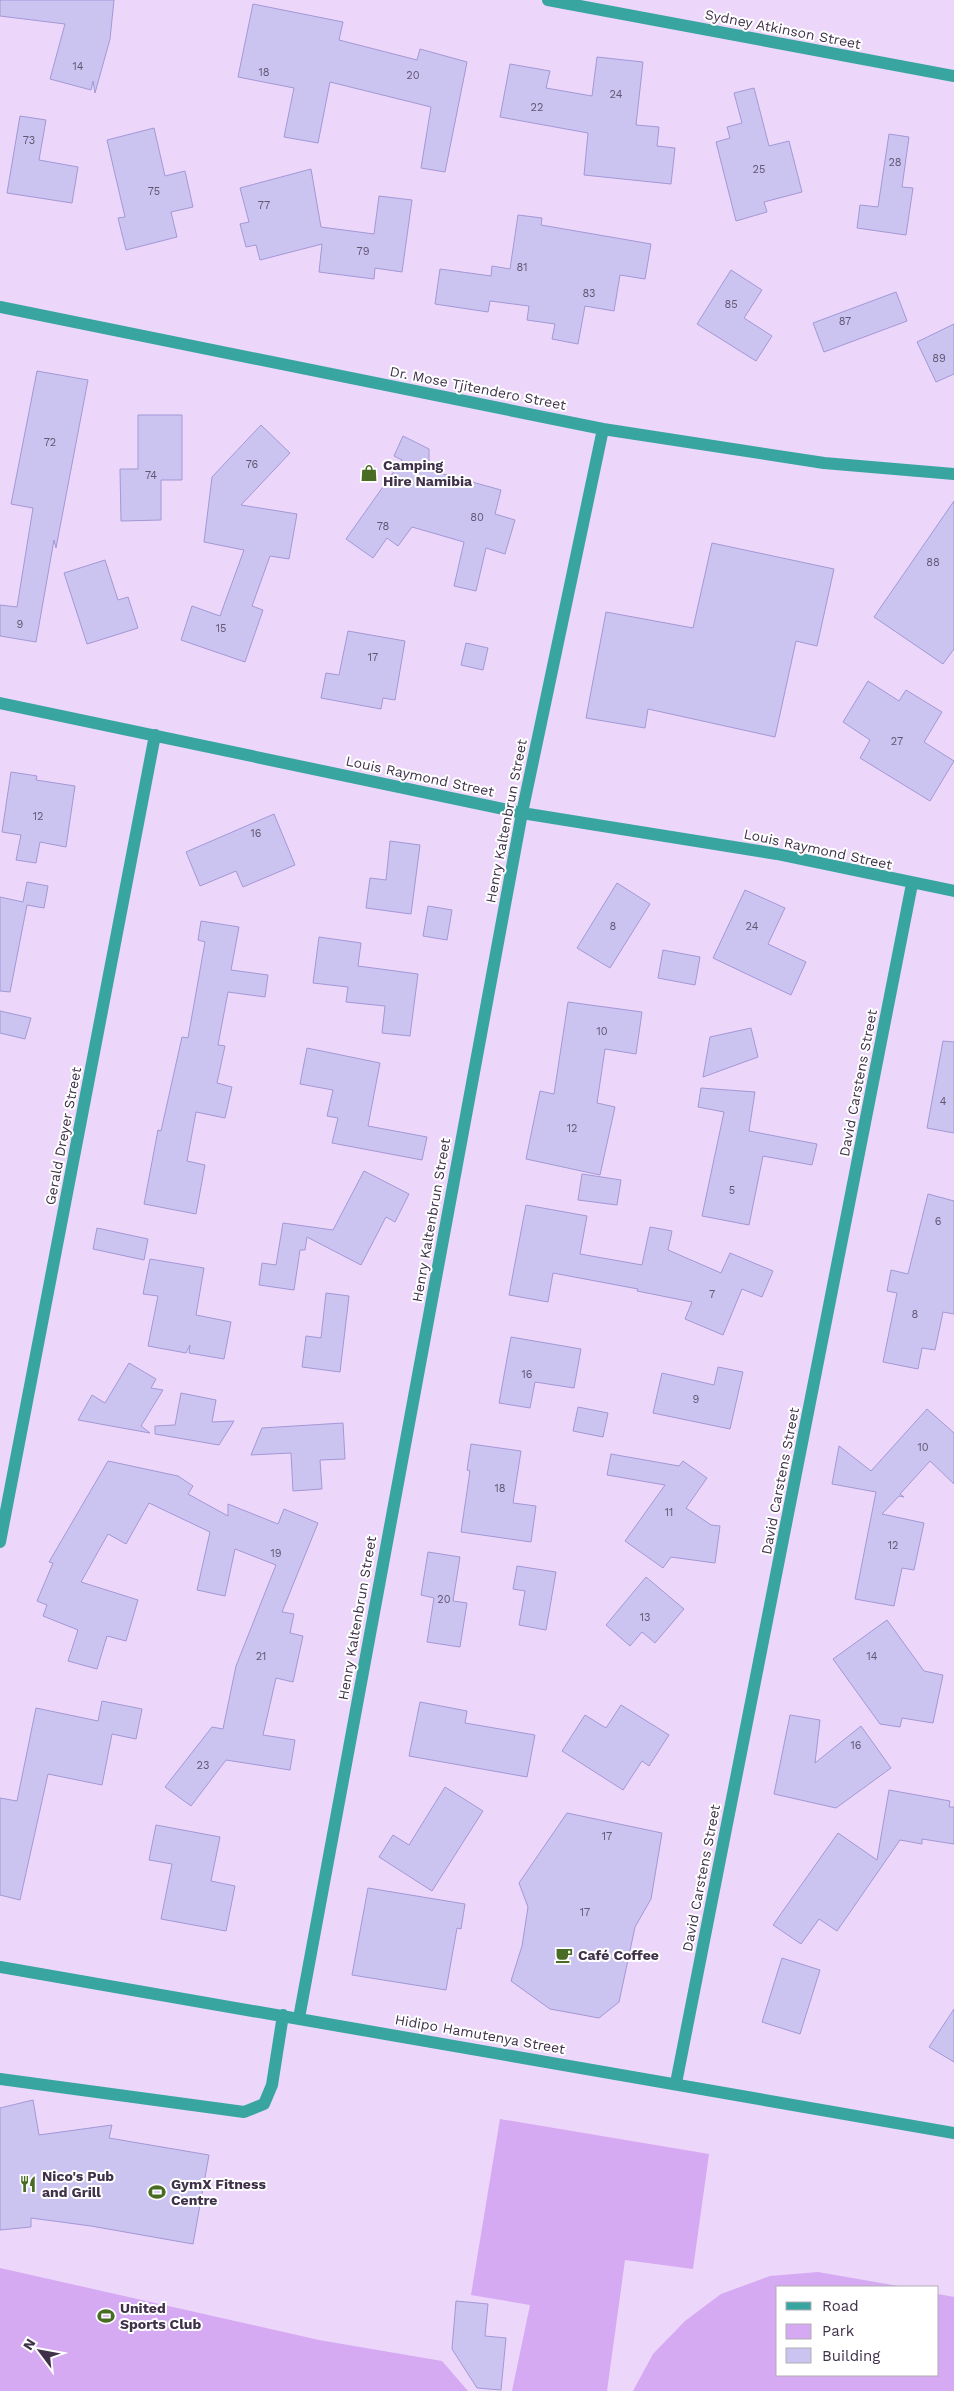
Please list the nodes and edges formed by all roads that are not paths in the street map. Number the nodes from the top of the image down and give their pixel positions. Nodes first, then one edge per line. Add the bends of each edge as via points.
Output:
1 (548, 0) edge
2 (954, 76) edge
3 (0, 306) edge
4 (603, 428) junction
5 (954, 474) edge
6 (0, 703) edge
7 (155, 735) junction
8 (522, 813) junction
9 (912, 884) junction
10 (954, 892) edge
11 (0, 1542) edge
12 (0, 1967) edge
13 (283, 2015) junction
14 (299, 2018) junction
15 (0, 2079) edge
16 (676, 2083) junction
17 (954, 2133) edge

1 - 2 street, Sydney Atkinson Street
3 - 4 street, Dr. Mose Tjitendero Street
4 - 5 street, Dr. Mose Tjitendero Street via 824,463
4 - 8 street, Henry Kaltenbrun Street
6 - 7 street, Louis Raymond Street
7 - 8 street, Louis Raymond Street
7 - 11 street, Gerald Dreyer Street
8 - 9 street, Louis Raymond Street via 777,854
8 - 14 street, Henry Kaltenbrun Street
9 - 10 street, Louis Raymond Street
9 - 16 street, David Carstens Street
12 - 13 street, Hidipo Hamutenya Street
13 - 14 street, Hidipo Hamutenya Street
13 - 15 street via 272,2085 264,2104 244,2112
14 - 16 street, Hidipo Hamutenya Street
16 - 17 street, Hidipo Hamutenya Street

